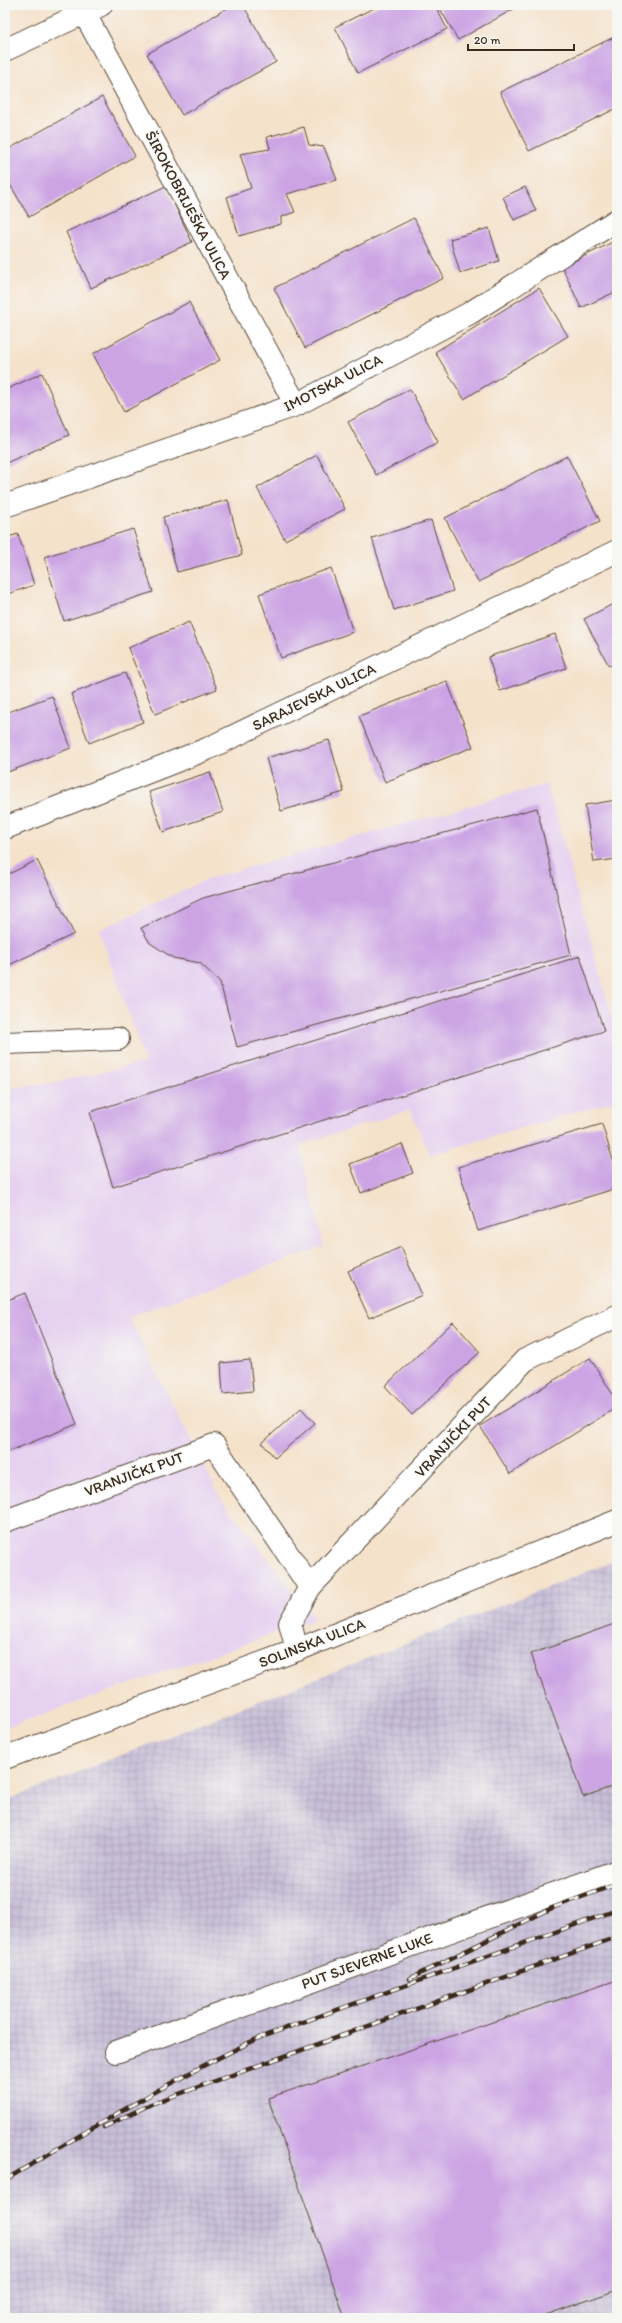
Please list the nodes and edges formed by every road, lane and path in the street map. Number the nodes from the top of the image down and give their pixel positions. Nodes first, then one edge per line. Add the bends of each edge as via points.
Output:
1 (89, 8) edge
2 (5, 50) edge
3 (617, 220) edge
4 (296, 405) junction
5 (5, 506) edge
6 (617, 551) edge
7 (5, 828) edge
8 (118, 1039) dead end
9 (5, 1043) edge
10 (617, 1316) edge
11 (5, 1521) edge
12 (617, 1522) edge
13 (310, 1587) junction
14 (297, 1650) junction
15 (5, 1758) edge
16 (617, 1871) edge
17 (116, 2052) dead end

1 - 2 street
1 - 4 street, ŠIROKOBRIJEŠKA ULICA
3 - 4 street, IMOTSKA ULICA via 470,312
4 - 5 street, IMOTSKA ULICA
6 - 7 street, SARAJEVSKA ULICA via 207,749
8 - 9 street
10 - 13 street, VRANJIČKI PUT via 525,1360
11 - 13 street, VRANJIČKI PUT via 214,1445
12 - 14 street, SOLINSKA ULICA
13 - 14 street, VRANJIČKI PUT via 290,1623
14 - 15 street, SOLINSKA ULICA
16 - 17 street, PUT SJEVERNE LUKE

